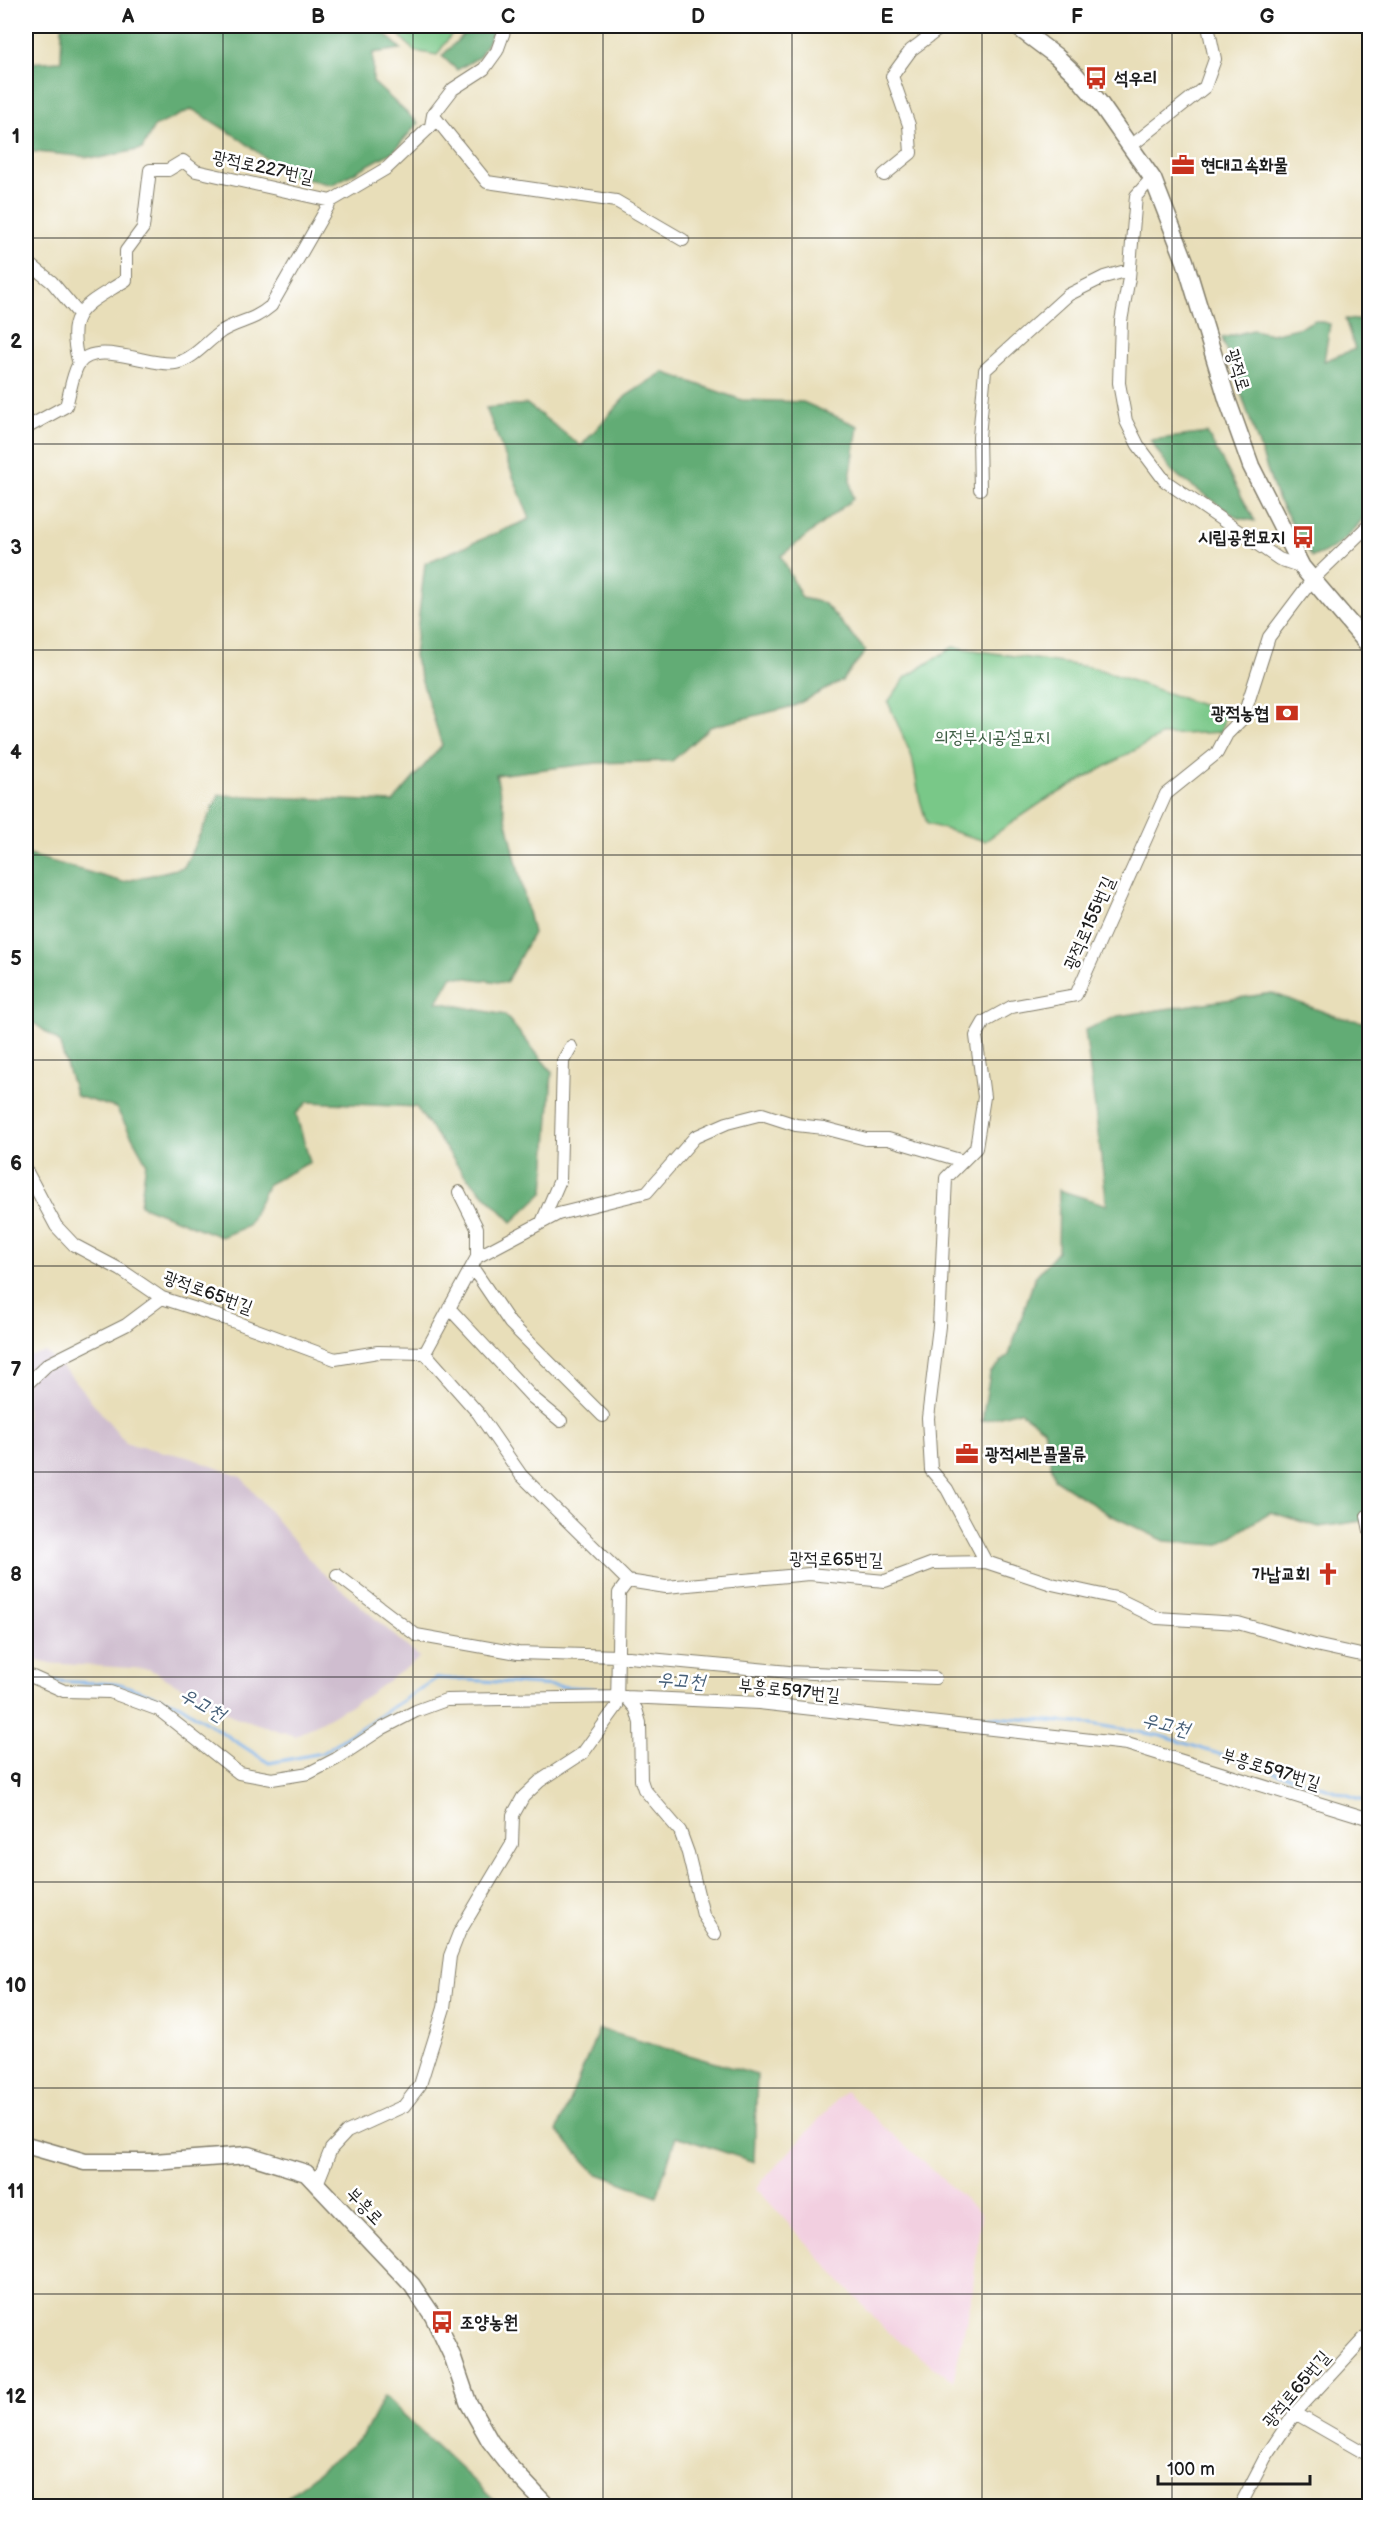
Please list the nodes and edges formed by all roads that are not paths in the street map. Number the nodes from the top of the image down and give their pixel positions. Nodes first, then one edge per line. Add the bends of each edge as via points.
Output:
1 (506, 26) edge
2 (943, 26) edge
3 (1016, 26) edge
4 (1208, 26) edge
5 (433, 115) junction
6 (1131, 146) junction
7 (884, 175) dead end
8 (1152, 178) junction
9 (331, 201) junction
10 (683, 240) dead end
11 (26, 261) edge
12 (1129, 270) junction
13 (78, 313) junction
14 (79, 364) junction
15 (26, 428) edge
16 (980, 489) dead end
17 (1370, 524) edge
18 (1307, 573) junction
19 (1370, 647) edge
20 (571, 1047) dead end
21 (963, 1161) junction
22 (26, 1170) edge
23 (459, 1192) dead end
24 (542, 1222) junction
25 (474, 1262) junction
26 (162, 1298) junction
27 (449, 1308) junction
28 (425, 1353) junction
29 (26, 1385) edge
30 (603, 1416) dead end
31 (561, 1421) dead end
32 (1370, 1515) edge
33 (1370, 1531) edge
34 (987, 1562) junction
35 (337, 1575) dead end
36 (628, 1581) junction
37 (1370, 1657) edge
38 (618, 1658) junction
39 (26, 1674) edge
40 (935, 1678) dead end
41 (620, 1695) junction
42 (1370, 1819) edge
43 (715, 1934) dead end
44 (26, 2145) edge
45 (317, 2184) junction
46 (1370, 2332) edge
47 (1295, 2413) junction
48 (1370, 2456) edge
49 (547, 2506) edge
50 (1240, 2506) edge

1 - 5 street, 광적로227번길 via 497,51 484,69 453,89
2 - 7 street via 911,50 892,76 909,125 911,153
3 - 6 main road, 광적로 via 1074,74
4 - 6 street via 1215,59 1205,87
5 - 9 street, 광적로227번길 via 431,126 387,168
5 - 10 street via 487,182 616,201
6 - 8 main road, 광적로
8 - 12 street, 광적로 via 1136,196
8 - 18 main road, 광적로 via 1185,261 1251,466
9 - 13 street, 광적로227번길 via 196,171 183,161 168,170 150,170 143,228 126,251 126,280
9 - 14 street, 광적로227번길 via 271,306 258,317 224,330 187,359 174,364 106,354 90,356
11 - 13 street via 52,282
12 - 16 street via 1104,277 1068,295 985,370 979,437
12 - 18 street, 광적로 via 1121,321 1119,383 1122,410 1138,445 1165,481 1279,559
13 - 14 street via 73,342
14 - 15 street via 66,406
17 - 18 street
18 - 19 main road, 광적로
18 - 21 street, 광적로155번길 via 1269,638 1243,718 1227,734 1217,753 1166,794 1076,995 1011,1007 984,1022 976,1036 984,1097 976,1148
20 - 24 street via 563,1061 560,1179
21 - 24 street via 888,1139 866,1139 762,1114 727,1123 696,1137 647,1192 558,1214
21 - 34 street, 광적로155번길 via 946,1178 939,1326 928,1428 931,1470 947,1489
22 - 26 street, 광적로65번길 via 56,1226 74,1245
23 - 25 street via 477,1228
24 - 25 street
25 - 27 street
25 - 30 street via 510,1323
26 - 28 street, 광적로65번길 via 335,1359 378,1352
26 - 29 street via 126,1325 48,1364
27 - 28 street
27 - 31 street via 532,1397
28 - 36 street via 478,1413 521,1475
32 - 33 street
34 - 36 street, 광적로65번길 via 933,1563 885,1581 809,1574 666,1587
34 - 37 street, 광적로65번길 via 1052,1584 1116,1598 1157,1618 1238,1623
35 - 38 street via 416,1635 518,1653
36 - 38 street via 619,1593
38 - 40 street via 789,1672
38 - 41 street
39 - 41 street, 부흥로597번길 via 64,1691 110,1692 159,1710 239,1773 272,1779 309,1773 383,1728 446,1700
41 - 42 street, 부흥로597번길 via 759,1703 1127,1744
41 - 43 street via 636,1709 640,1723 644,1789 680,1831 703,1916
41 - 45 street via 617,1706 583,1752 540,1781 523,1797 513,1815 512,1844 464,1924 450,1956 444,2008 420,2085 404,2106 347,2132 331,2149
44 - 45 main road, 부흥로 via 85,2162 248,2155 306,2173
45 - 49 main road, 부흥로 via 412,2285 433,2316 468,2402 490,2441
46 - 47 street, 광적로65번길
47 - 48 street
47 - 50 street, 광적로65번길

